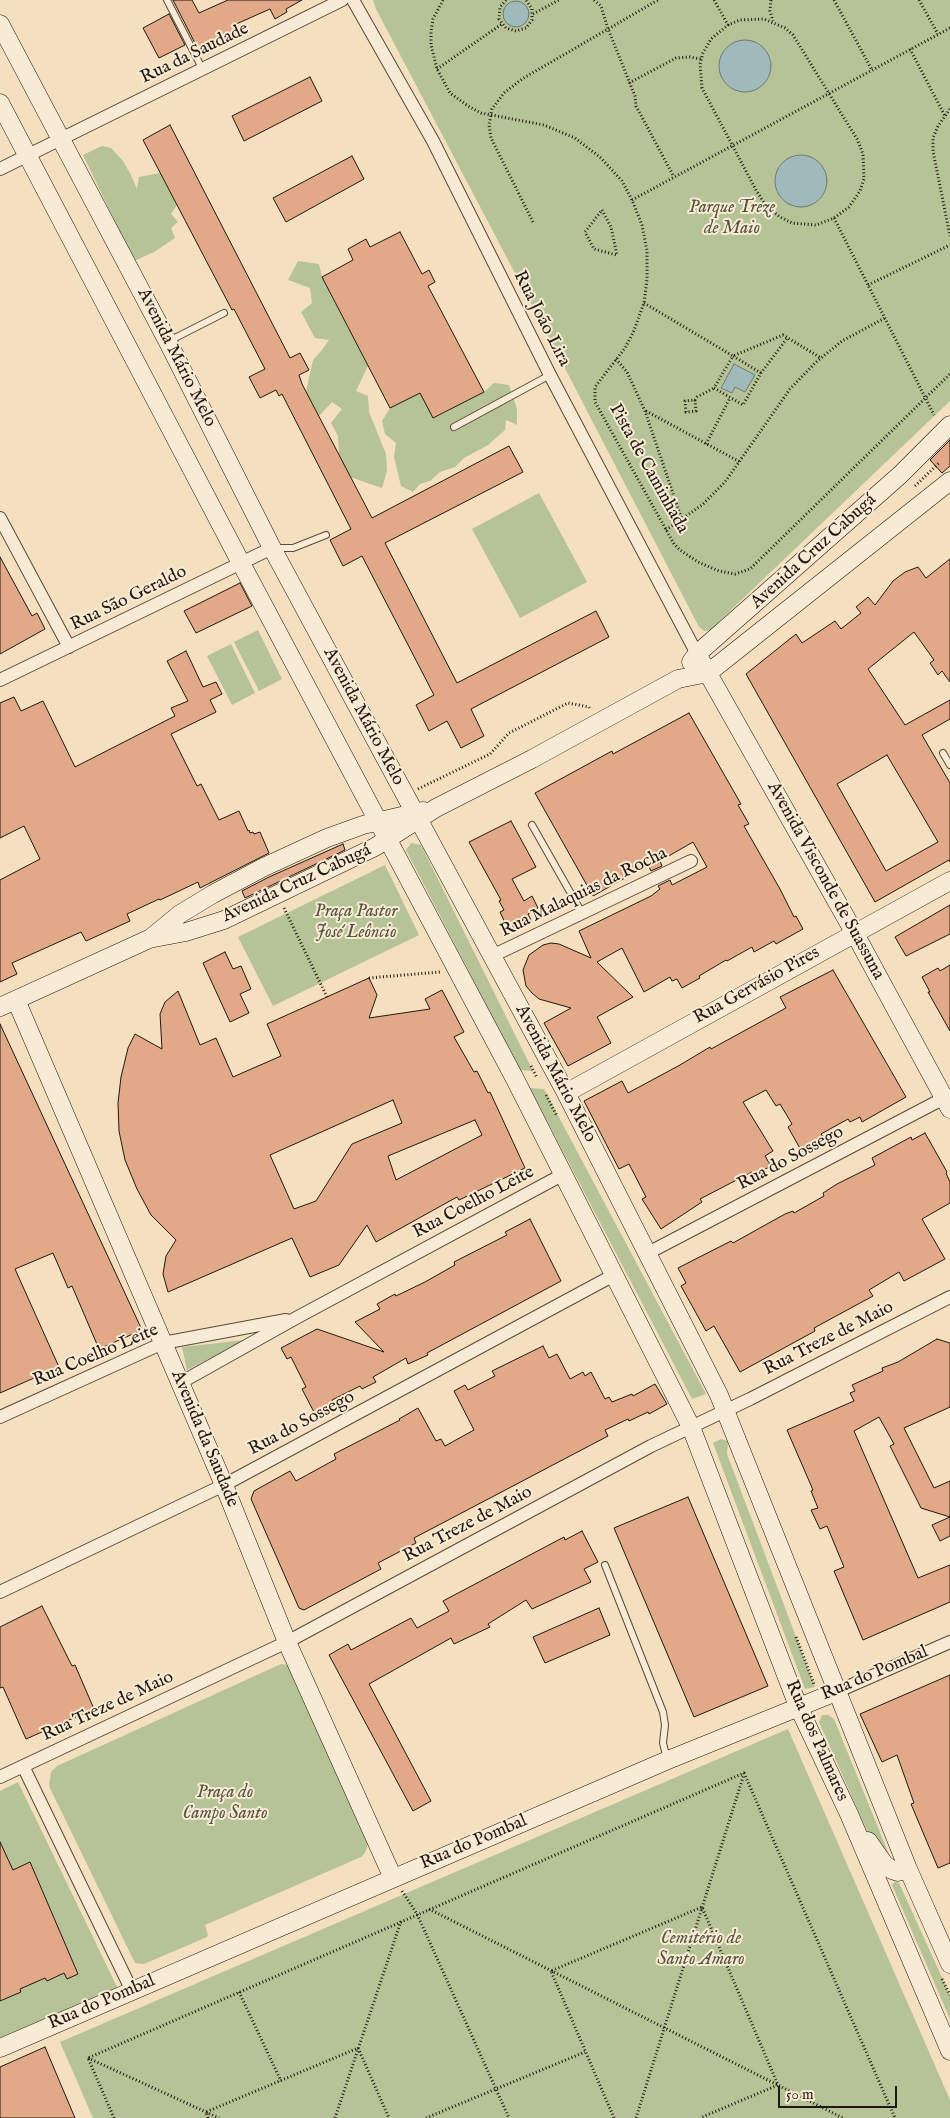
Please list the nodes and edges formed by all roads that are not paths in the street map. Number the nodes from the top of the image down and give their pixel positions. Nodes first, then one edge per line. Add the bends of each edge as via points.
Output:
1 (167, 0) edge
2 (342, 0) edge
3 (353, 0) edge
4 (0, 24) edge
5 (203, 70) junction
6 (0, 103) edge
7 (62, 138) junction
8 (27, 156) junction
9 (0, 169) edge
10 (224, 313) dead end
11 (168, 342) junction
12 (550, 375) junction
13 (950, 425) edge
14 (454, 427) dead end
15 (950, 481) edge
16 (0, 518) edge
17 (326, 535) dead end
18 (272, 548) junction
19 (242, 565) junction
20 (69, 647) junction
21 (698, 654) junction
22 (708, 673) junction
23 (678, 679) junction
24 (0, 680) edge
25 (943, 753) dead end
26 (950, 765) edge
27 (416, 817) junction
28 (378, 822) junction
29 (532, 825) dead end
30 (388, 840) junction
31 (690, 861) dead end
32 (950, 881) edge
33 (582, 913) junction
34 (854, 932) junction
35 (149, 939) junction
36 (492, 956) junction
37 (8, 1004) edge
38 (566, 1093) junction
39 (948, 1100) edge
40 (562, 1175) junction
41 (648, 1253) junction
42 (614, 1275) junction
43 (950, 1297) edge
44 (296, 1318) junction
45 (163, 1343) junction
46 (180, 1383) junction
47 (726, 1410) junction
48 (0, 1417) edge
49 (691, 1427) junction
50 (224, 1485) junction
51 (605, 1565) dead end
52 (0, 1592) edge
53 (287, 1642) junction
54 (950, 1642) edge
55 (836, 1692) junction
56 (798, 1706) junction
57 (668, 1760) junction
58 (23, 1766) junction
59 (0, 1777) edge
60 (848, 1814) junction
61 (908, 1869) junction
62 (393, 1878) junction
63 (950, 1964) edge
64 (132, 1991) junction
65 (0, 2048) edge
66 (950, 2051) edge

1 - 5 lane
2 - 5 street, Rua da Saudade
3 - 12 street, Rua João Lira via 433,141
4 - 7 main road, Avenida Mário Melo
5 - 7 street, Rua da Saudade
6 - 8 main road, Avenida Mário Melo
7 - 8 street, Rua da Saudade
7 - 11 main road, Avenida Mário Melo
8 - 9 street, Rua da Saudade
8 - 19 main road, Avenida Mário Melo
10 - 11 lane
11 - 18 main road, Avenida Mário Melo
12 - 14 lane
12 - 21 street, Rua João Lira
13 - 21 main road, Avenida Cruz Cabugá via 900,475
15 - 22 main road, Avenida Cruz Cabugá
16 - 20 street
17 - 18 lane via 293,548
18 - 19 street, Rua São Geraldo
18 - 27 main road, Avenida Mário Melo
19 - 20 street, Rua São Geraldo
19 - 28 main road, Avenida Mário Melo
20 - 24 street, Rua São Geraldo
21 - 22 main road, Avenida Visconde de Suassuna
21 - 23 main road, Avenida Cruz Cabugá
22 - 23 main road, Avenida Cruz Cabugá
22 - 34 main road, Avenida Visconde de Suassuna
23 - 27 main road, Avenida Cruz Cabugá
25 - 26 lane
27 - 28 main road, Avenida Cruz Cabugá
27 - 30 main road, Avenida Cruz Cabugá
27 - 36 main road, Avenida Mário Melo
28 - 30 main road, Avenida Mário Melo
28 - 35 main road, Avenida Cruz Cabugá via 327,838 264,867 180,914
29 - 33 lane
30 - 35 main road, Avenida Cruz Cabugá via 224,920
30 - 40 main road, Avenida Mário Melo via 515,1079
31 - 33 street, Rua Malaquias da Rocha
32 - 34 main road, Rua Gervásio Pires
33 - 36 street, Rua Malaquias da Rocha
34 - 38 main road, Rua Gervásio Pires
34 - 39 main road, Avenida Visconde de Suassuna
35 - 37 main road, Avenida Cruz Cabugá
36 - 38 main road, Avenida Mário Melo
37 - 45 main road, Avenida da Saudade
38 - 41 main road, Avenida Mário Melo
39 - 41 street, Rua do Sossego
40 - 42 main road, Avenida Mário Melo
40 - 44 street, Rua Coelho Leite
41 - 47 main road, Avenida Mário Melo
42 - 49 main road, Avenida Mário Melo
42 - 50 street, Rua do Sossego
43 - 47 street, Rua Treze de Maio
44 - 45 street, Rua Coelho Leite
44 - 46 street, Rua Coelho Leite
45 - 46 main road, Avenida da Saudade
45 - 48 street, Rua Coelho Leite
46 - 50 main road, Avenida da Saudade
47 - 49 street, Rua Treze de Maio
47 - 55 main road, Rua dos Palmares
49 - 53 street, Rua Treze de Maio
49 - 56 main road, Rua dos Palmares
50 - 52 street, Rua do Sossego
50 - 53 main road, Avenida da Saudade
51 - 57 lane via 663,1712 664,1750
53 - 58 street, Rua Treze de Maio
53 - 62 main road, Avenida da Saudade
54 - 55 street, Rua do Pombal
55 - 56 main road, Rua do Pombal
55 - 61 main road, Rua dos Palmares
56 - 57 main road, Rua do Pombal
56 - 60 main road, Rua dos Palmares
57 - 62 main road, Rua do Pombal
58 - 59 street, Rua Treze de Maio
58 - 64 street
60 - 61 main road via 884,1864 898,1872
60 - 66 main road, Rua dos Palmares
61 - 63 main road, Rua dos Palmares
62 - 64 main road, Rua do Pombal
64 - 65 main road, Rua do Pombal

